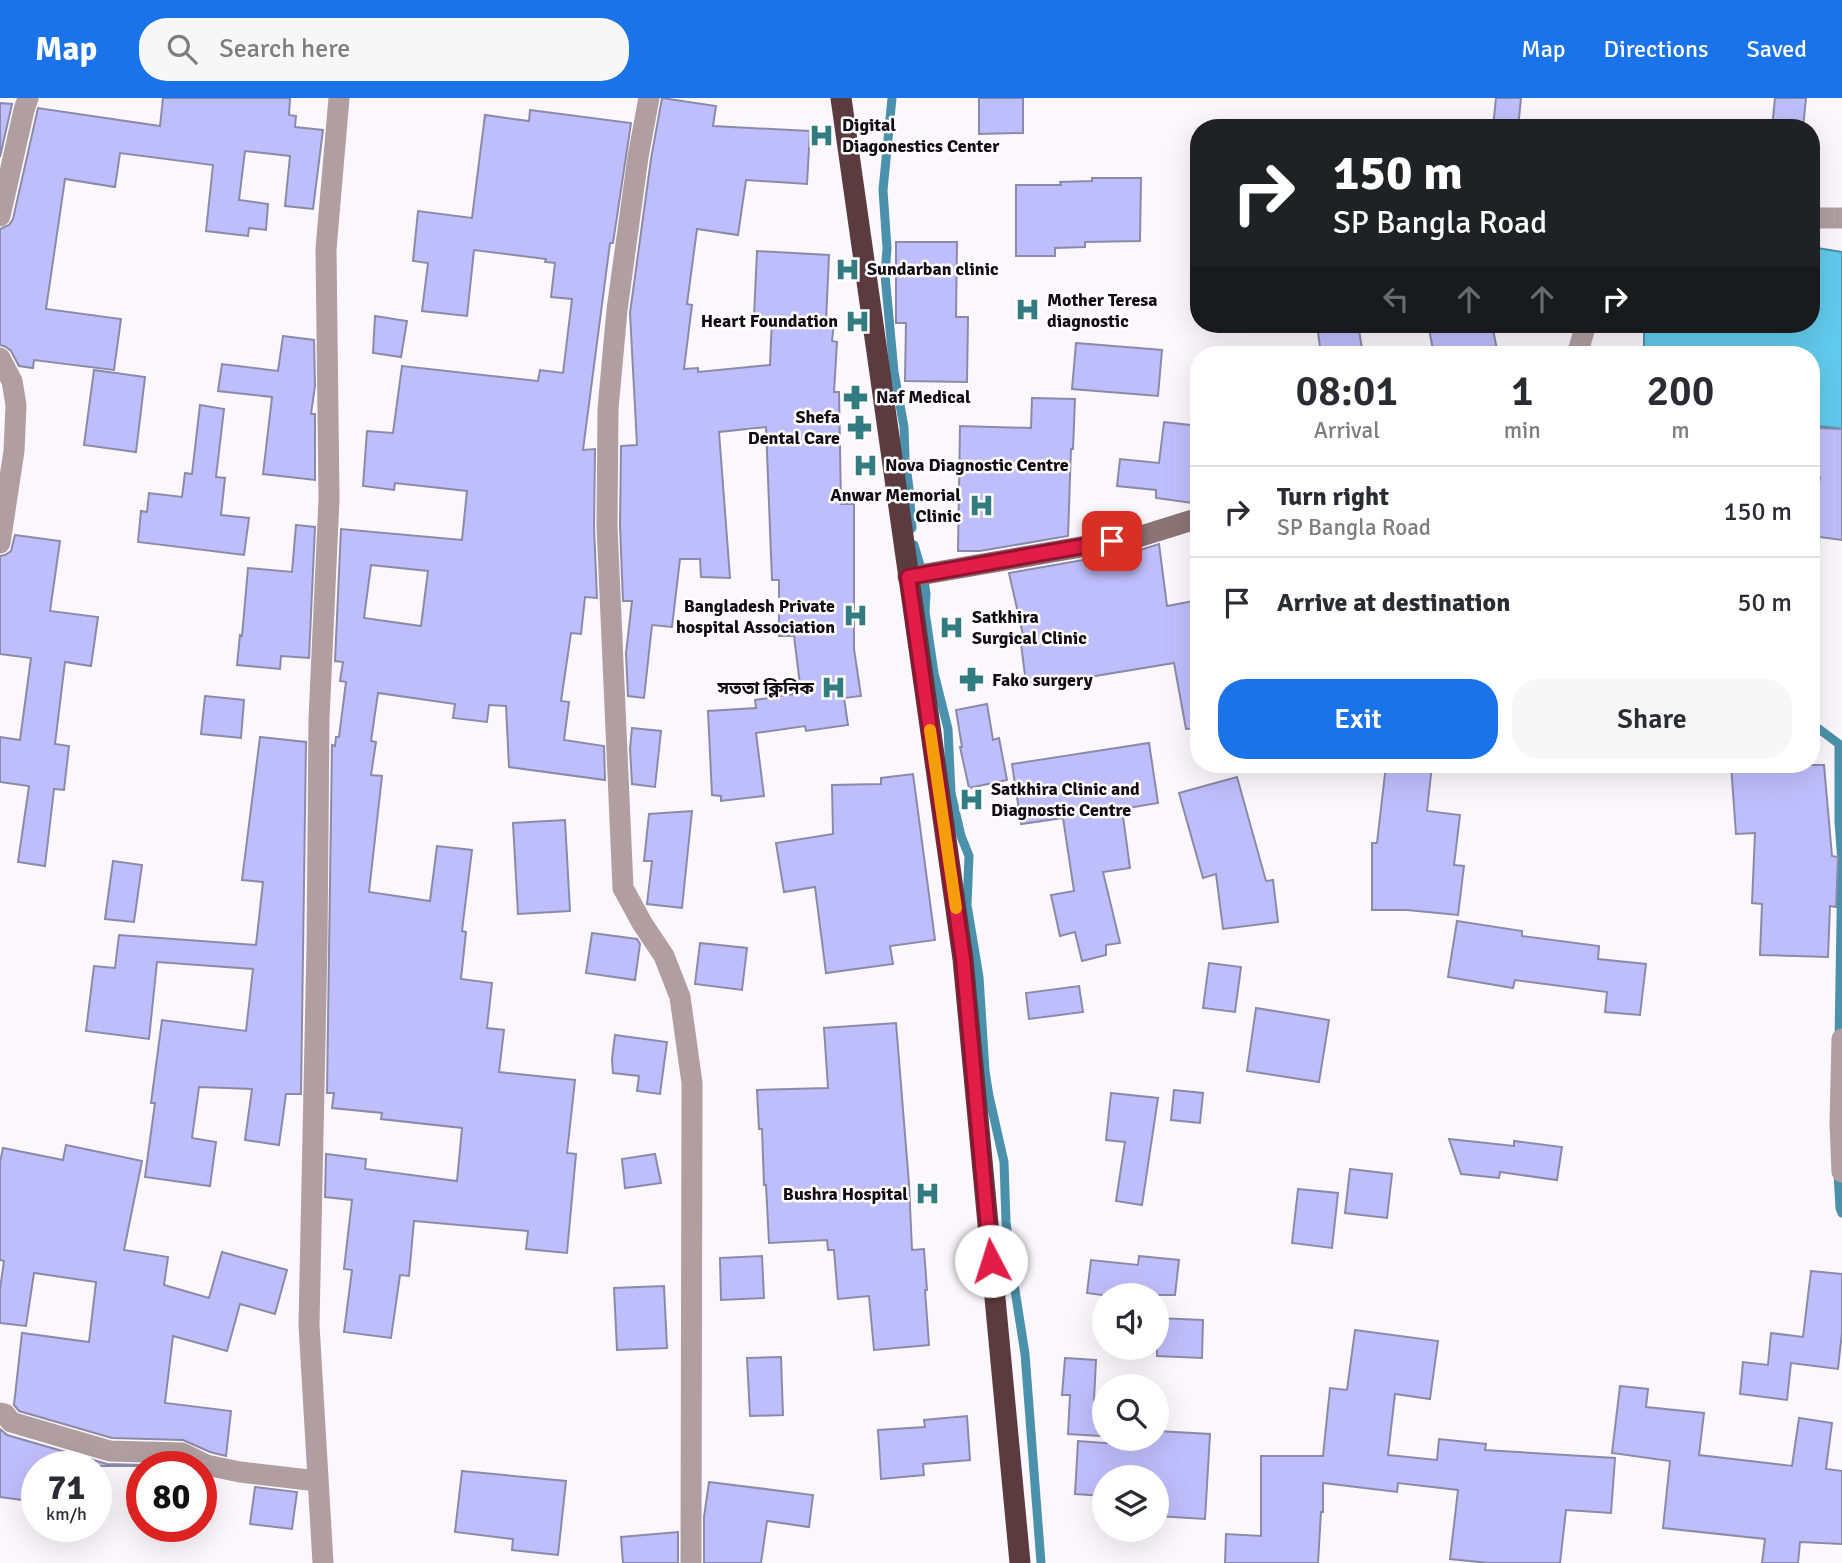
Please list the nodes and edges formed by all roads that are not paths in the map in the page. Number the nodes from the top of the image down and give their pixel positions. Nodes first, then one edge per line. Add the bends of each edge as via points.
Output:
1 (28, 98) edge
2 (339, 98) edge
3 (649, 98) edge
4 (841, 98) edge
5 (0, 216) edge
6 (1820, 218) edge
7 (1842, 218) edge
8 (0, 358) edge
9 (1190, 522) edge
10 (0, 543) edge
11 (908, 577) junction
12 (1842, 1039) edge
13 (1842, 1172) edge
14 (0, 1413) edge
15 (317, 1481) junction
16 (323, 1563) edge
17 (691, 1563) edge
18 (1020, 1563) edge

1 - 5 street
2 - 15 street via 326,249 329,499 319,719 309,1325
3 - 17 street via 617,310 608,409 607,526 623,888 664,956 680,997 692,1083
4 - 11 highway
6 - 7 street
8 - 10 street via 12,381 16,405
9 - 11 main road via 1138,537
11 - 18 highway via 963,959
12 - 13 street
14 - 15 street via 11,1422 110,1451 183,1453 206,1465
15 - 16 street

